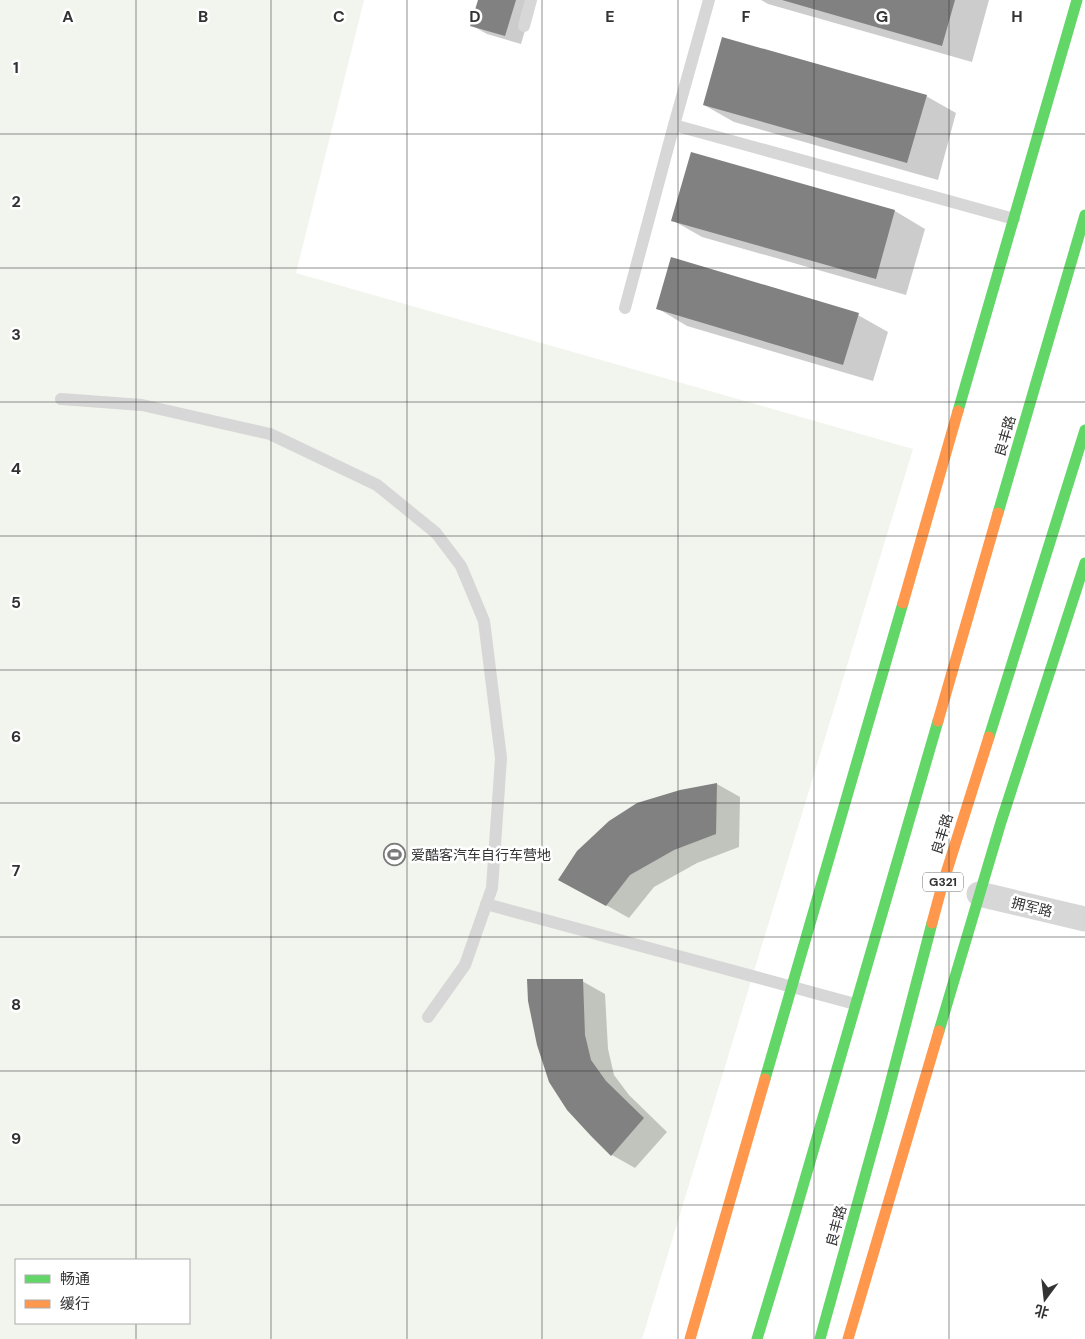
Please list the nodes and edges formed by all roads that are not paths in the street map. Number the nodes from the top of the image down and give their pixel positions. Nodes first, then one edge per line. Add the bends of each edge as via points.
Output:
1 (531, 0) edge
2 (709, 0) edge
3 (1077, 0) edge
4 (524, 26) dead end
5 (674, 125) junction
6 (1085, 215) edge
7 (1014, 219) junction
8 (625, 308) dead end
9 (61, 399) dead end
10 (1085, 430) edge
11 (1085, 563) edge
12 (979, 894) junction
13 (486, 904) junction
14 (1085, 919) edge
15 (791, 987) junction
16 (855, 1004) junction
17 (428, 1017) dead end
18 (690, 1339) edge
19 (757, 1339) edge
20 (820, 1339) edge
21 (848, 1339) edge

1 - 4 lane
2 - 5 lane
3 - 7 main road
5 - 7 lane
5 - 8 lane
6 - 16 main road, 良丰路
7 - 15 main road
9 - 13 lane via 142,405 270,434 378,485 436,533 461,566 484,621 501,758 492,888
10 - 20 main road, 良丰路 / G321 via 942,886
11 - 12 main road
12 - 14 street, 拥军路
12 - 21 main road
13 - 15 lane
13 - 17 lane via 465,965
15 - 16 lane
15 - 18 main road
16 - 19 main road, 良丰路

